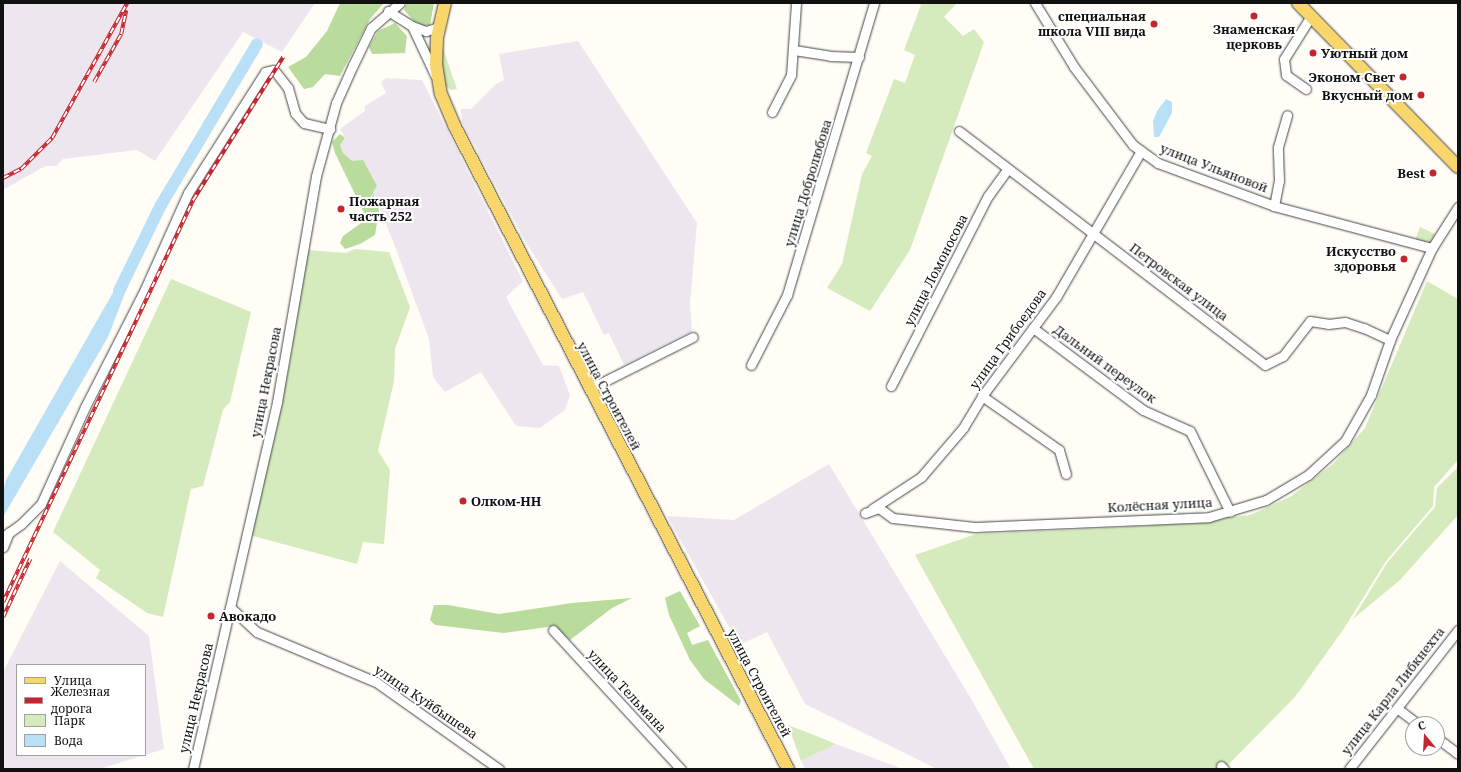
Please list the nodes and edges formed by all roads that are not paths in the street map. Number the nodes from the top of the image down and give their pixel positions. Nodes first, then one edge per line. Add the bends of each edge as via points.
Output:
1 (400, 3) edge
2 (445, 3) edge
3 (796, 3) edge
4 (874, 3) edge
5 (1035, 3) edge
6 (1298, 3) edge
7 (388, 11) junction
8 (1311, 16) junction
9 (412, 26) junction
10 (439, 27) junction
11 (794, 50) junction
12 (859, 57) junction
13 (437, 79) junction
14 (1306, 89) dead end
15 (772, 112) dead end
16 (1287, 115) dead end
17 (330, 129) junction
18 (959, 131) dead end
19 (1141, 151) junction
20 (1458, 167) edge
21 (1008, 168) junction
22 (1274, 206) junction
23 (1458, 207) edge
24 (1092, 232) junction
25 (1432, 248) junction
26 (1033, 328) junction
27 (693, 337) dead end
28 (1390, 340) junction
29 (751, 365) dead end
30 (891, 386) dead end
31 (589, 389) junction
32 (982, 396) junction
33 (1066, 474) dead end
34 (1230, 512) junction
35 (865, 513) joint
36 (6, 534) edge
37 (3, 547) edge
38 (230, 607) junction
39 (553, 630) dead end
40 (1458, 630) edge
41 (1398, 709) junction
42 (1407, 716) edge
43 (1445, 744) edge
44 (1458, 754) edge
45 (193, 769) edge
46 (499, 769) edge
47 (681, 769) edge
48 (788, 769) edge
49 (1349, 769) edge

1 - 7 street, улица Некрасова
2 - 10 main road, улица Строителей
3 - 11 street
4 - 12 street, улица Добролюбова
5 - 19 street, улица Ульяновой via 1074,67 1133,145
6 - 8 main road
7 - 9 street
7 - 17 street, улица Некрасова via 371,28 336,103
8 - 14 street via 1284,59 1286,75
8 - 20 main road
9 - 10 street via 426,31
9 - 13 street
10 - 13 main road, улица Строителей via 436,51
11 - 12 street via 830,56
11 - 15 street via 791,75
12 - 29 street, улица Добролюбова via 787,295
13 - 31 main road, улица Строителей via 455,127
16 - 22 street via 1278,147 1279,181
17 - 36 street via 304,123 295,113 288,88 274,70 265,72 188,193 145,289 85,407 41,504
17 - 38 street, улица Некрасова via 316,176 277,402
18 - 21 street, Петровская улица
19 - 22 street, улица Ульяновой via 1158,163
19 - 24 street, улица Грибоедова
21 - 24 street, Петровская улица
21 - 30 street, улица Ломоносова via 988,196
22 - 25 street, улица Ульяновой
23 - 25 street, Колёсная улица
24 - 26 street, улица Грибоедова via 1056,297
24 - 28 street, Петровская улица via 1265,365 1283,356 1310,321 1328,324 1345,322
25 - 28 street, Колёсная улица
26 - 32 street, улица Грибоедова
26 - 34 street, Дальний переулок via 1143,410 1190,431
27 - 31 street
28 - 34 street, Колёсная улица via 1371,395 1345,441 1308,475 1266,500
31 - 48 main road, улица Строителей
32 - 33 street via 1059,450
32 - 35 street, улица Грибоедова via 963,428 936,463 909,485
34 - 35 street, Колёсная улица via 1209,517 975,527 893,518 879,508
36 - 37 street
38 - 45 street, улица Некрасова
38 - 46 street, улица Куйбышева via 257,632 376,682
39 - 47 street, улица Тельмана
40 - 41 street, улица Карла Либкнехта
41 - 42 street
41 - 49 street, улица Карла Либкнехта
43 - 44 street

